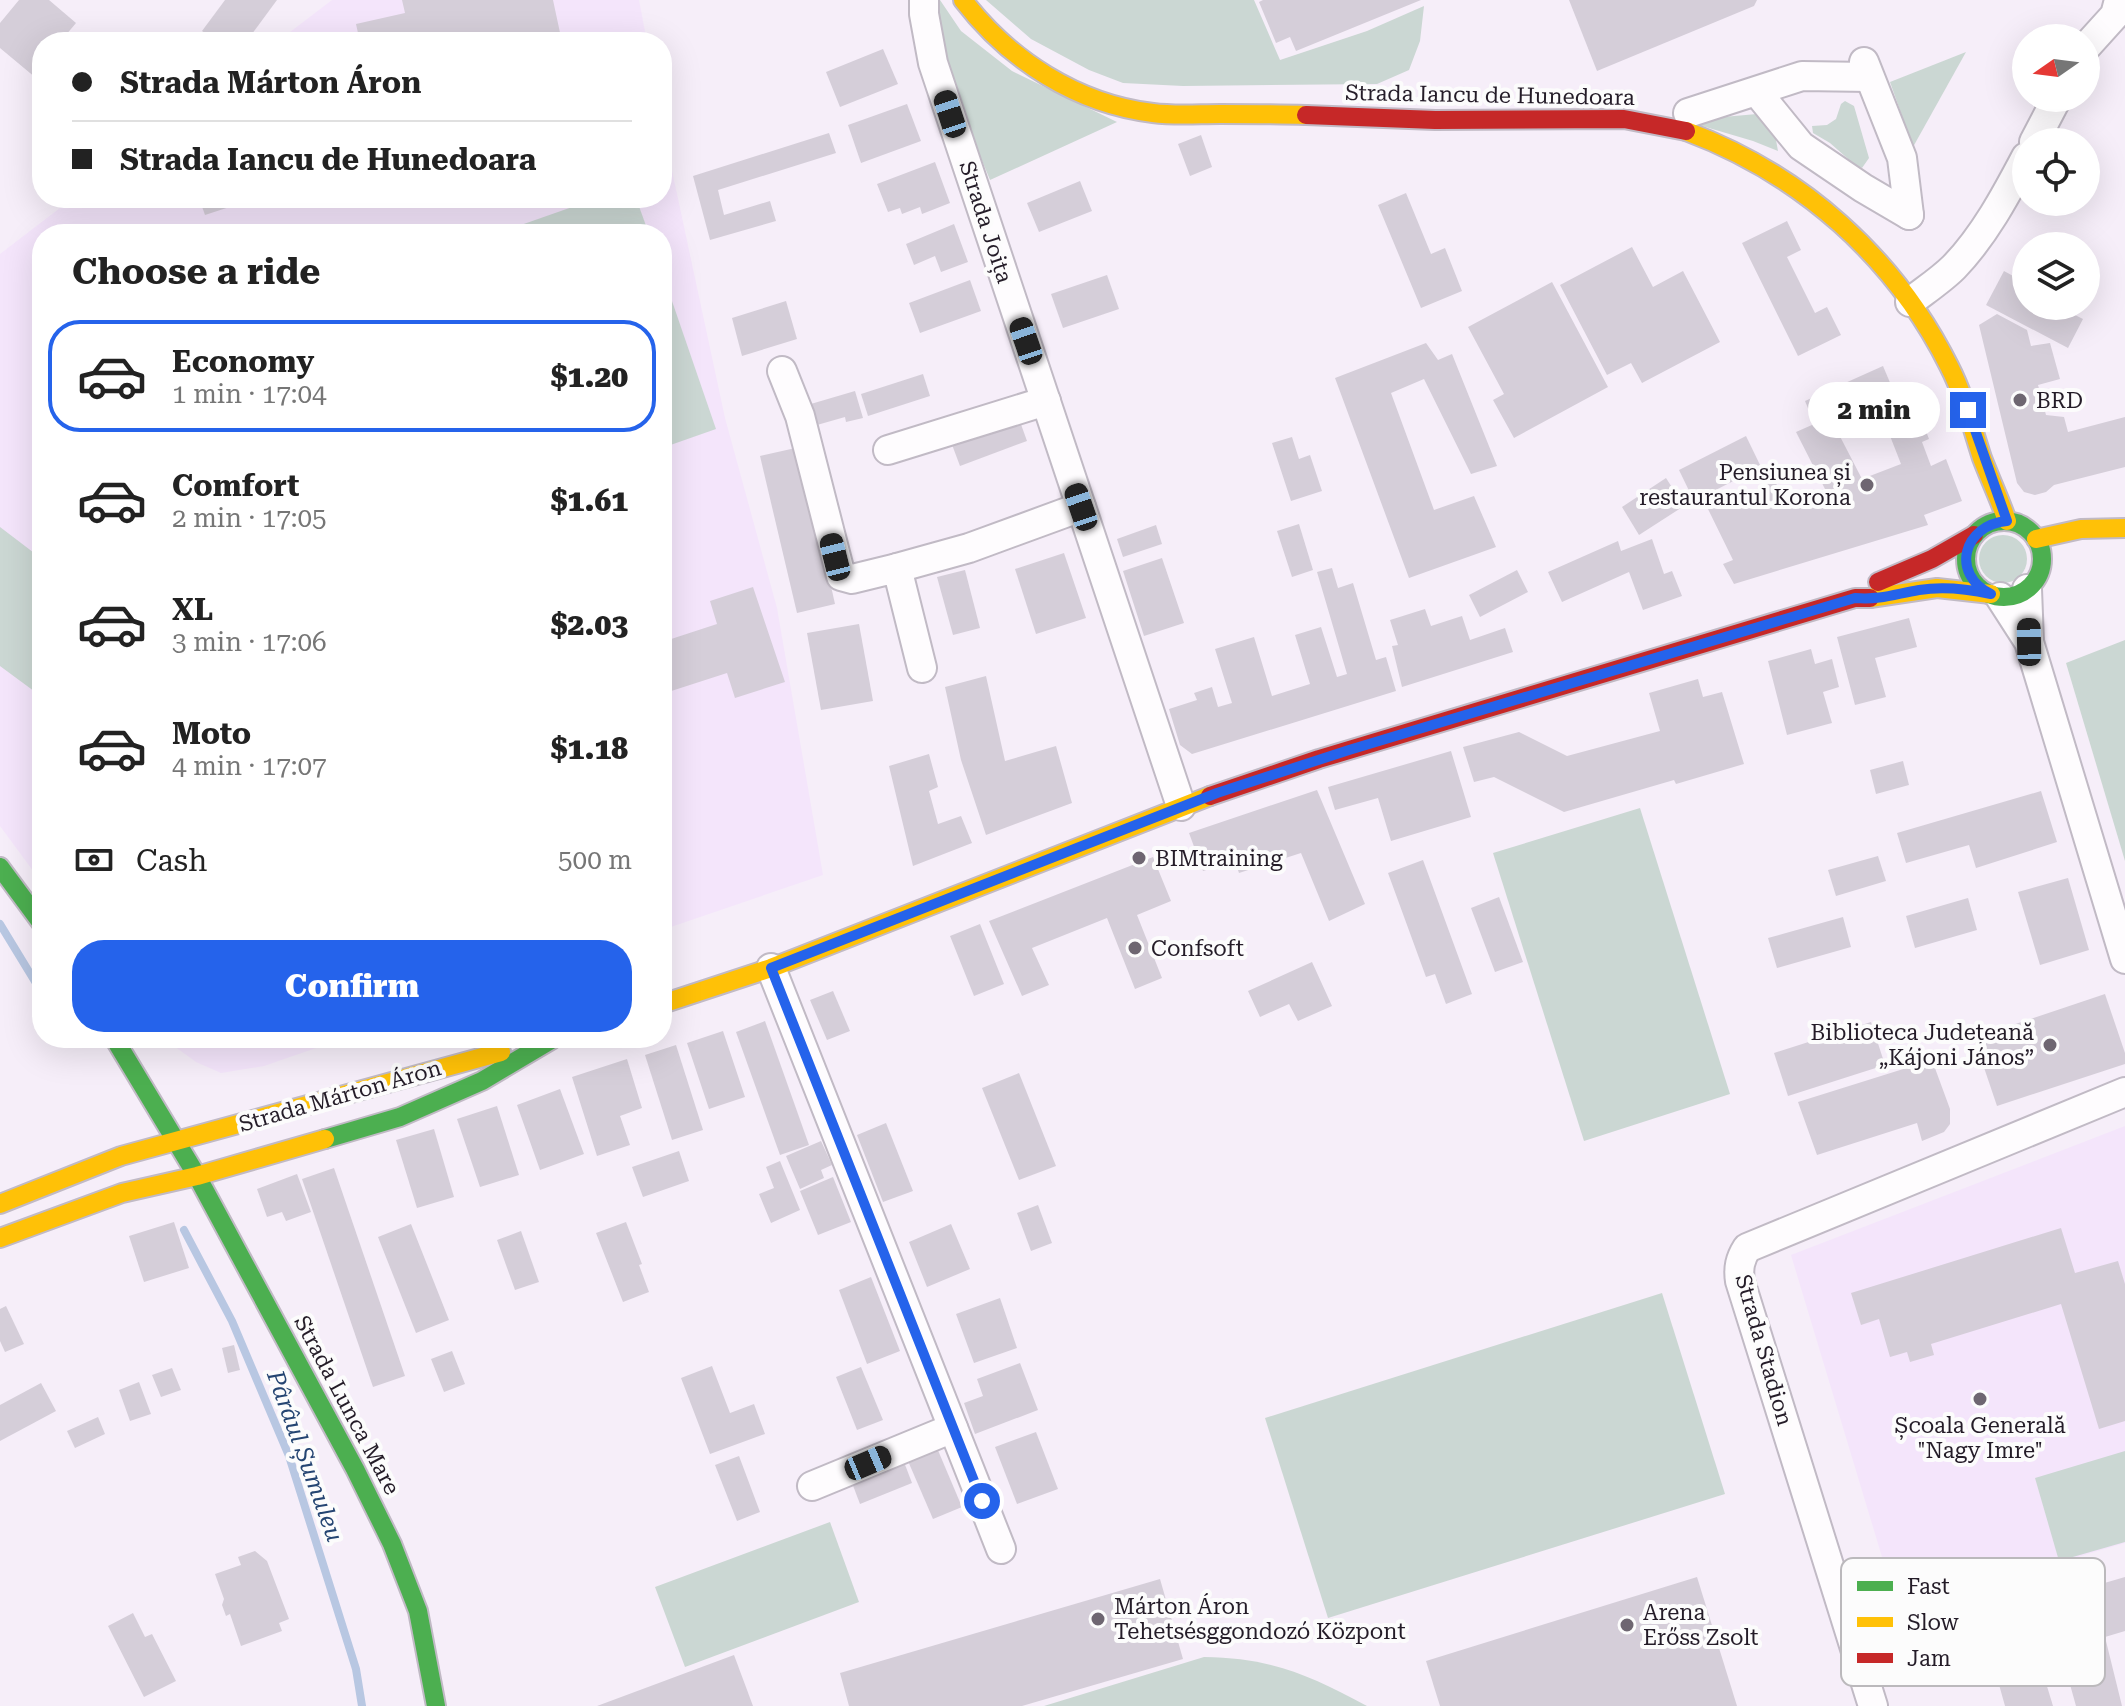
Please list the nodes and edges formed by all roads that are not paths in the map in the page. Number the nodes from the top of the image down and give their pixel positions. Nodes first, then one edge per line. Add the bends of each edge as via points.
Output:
1 (924, 0) edge
2 (963, 0) edge
3 (2119, 0) edge
4 (2100, 32) edge
5 (1757, 92) junction
6 (1688, 113) dead end
7 (2012, 181) edge
8 (1910, 302) junction
9 (782, 371) dead end
10 (1046, 401) junction
11 (888, 450) dead end
12 (1983, 460) junction
13 (1081, 507) junction
14 (2007, 521) junction
15 (2122, 528) edge
16 (1978, 531) junction
17 (2036, 539) junction
18 (2086, 549) dead end
19 (2063, 558) dead end
20 (897, 568) junction
21 (2015, 587) junction
22 (1855, 598) junction
23 (922, 668) dead end
24 (1181, 806) junction
25 (0, 867) edge
26 (32, 910) edge
27 (2123, 948) edge
28 (771, 968) junction
29 (672, 1001) edge
30 (120, 1048) edge
31 (519, 1048) edge
32 (539, 1048) edge
33 (2125, 1092) edge
34 (177, 1143) junction
35 (197, 1176) junction
36 (0, 1204) edge
37 (0, 1238) edge
38 (953, 1428) junction
39 (812, 1486) dead end
40 (1001, 1549) dead end
41 (1841, 1604) edge
42 (1867, 1686) edge
43 (436, 1706) edge
44 (1873, 1706) edge

1 - 10 street, Strada Joița via 933,63
2 - 8 main road, Strada Iancu de Hunedoara via 1025,63 1061,84 1151,113 1637,119 1689,133 1784,177 1879,262
3 - 4 street via 2115,15
5 - 5 street via 1801,146 1909,215 1902,158 1866,70 1802,76
5 - 6 street
7 - 8 street via 1984,230 1953,268
8 - 12 main road, Strada Iancu de Hunedoara via 1948,362
9 - 20 street via 800,416 841,576 852,579
10 - 11 street
10 - 13 street, Strada Joița
12 - 14 main road, Strada Iancu de Hunedoara
12 - 16 main road, Strada Iancu de Hunedoara
13 - 20 street
13 - 24 street, Strada Joița
14 - 16 main road
14 - 17 main road
15 - 17 main road via 2081,529
15 - 18 main road
16 - 21 main road via 1969,544 1967,565 1975,584
16 - 22 main road
17 - 21 main road via 2041,558
19 - 21 main road
20 - 23 street
21 - 22 main road via 1922,589 1879,600
21 - 27 street
22 - 24 main road via 1319,759
24 - 28 main road
25 - 26 main road
28 - 29 main road
28 - 38 street
30 - 34 main road, Strada Lunca Mare
31 - 34 main road, Strada Márton Áron
32 - 35 main road, Strada Márton Áron via 482,1081 400,1117
33 - 41 street, Strada Stadion via 1747,1248 1742,1255 1740,1281
34 - 35 main road, Strada Lunca Mare
34 - 36 main road, Strada Márton Áron via 104,1162
35 - 37 main road, Strada Márton Áron via 122,1193
35 - 43 main road, Strada Lunca Mare via 392,1544 418,1611
38 - 39 street
38 - 40 street
42 - 44 street, Strada Stadion

